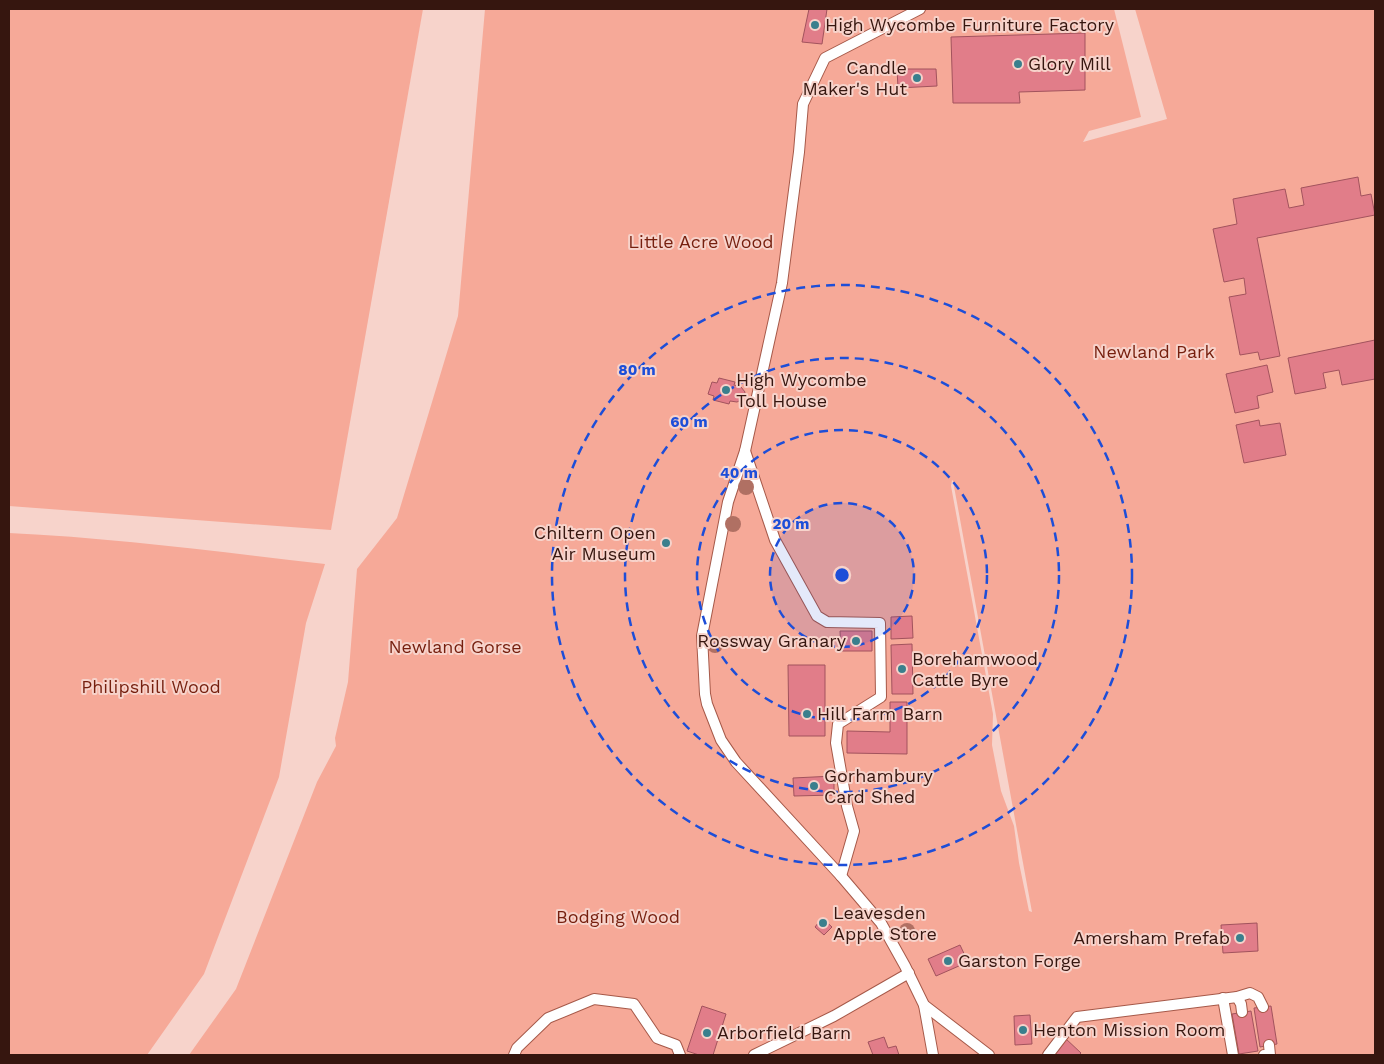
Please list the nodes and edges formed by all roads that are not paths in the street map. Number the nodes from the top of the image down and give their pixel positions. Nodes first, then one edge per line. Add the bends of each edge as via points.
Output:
1 (920, 9) edge
2 (745, 451) junction
3 (840, 876) junction
4 (909, 973) junction
5 (1238, 997) junction
6 (1223, 998) junction
7 (924, 1005) junction
8 (1263, 1007) dead end
9 (1242, 1012) dead end
10 (1269, 1045) dead end
11 (514, 1055) edge
12 (680, 1055) edge
13 (754, 1055) edge
14 (933, 1055) edge
15 (988, 1055) edge
16 (1048, 1055) edge
17 (1232, 1055) edge
18 (1264, 1055) edge

1 - 2 lane via 825,58 803,104 782,283
2 - 3 lane via 728,502 702,636 707,704 721,740 736,762
2 - 3 lane via 775,540 817,616 827,622 880,623 881,697 838,724 836,743 846,806 854,831
3 - 4 lane via 881,923
4 - 7 lane
4 - 13 lane via 834,1016
5 - 6 lane
5 - 8 lane via 1250,993 1258,997
5 - 9 lane
6 - 16 lane via 1078,1017
6 - 17 lane
7 - 14 lane
7 - 15 lane
10 - 18 lane via 1270,1054
11 - 12 lane via 517,1048 548,1018 594,999 634,1004 657,1038 676,1045

